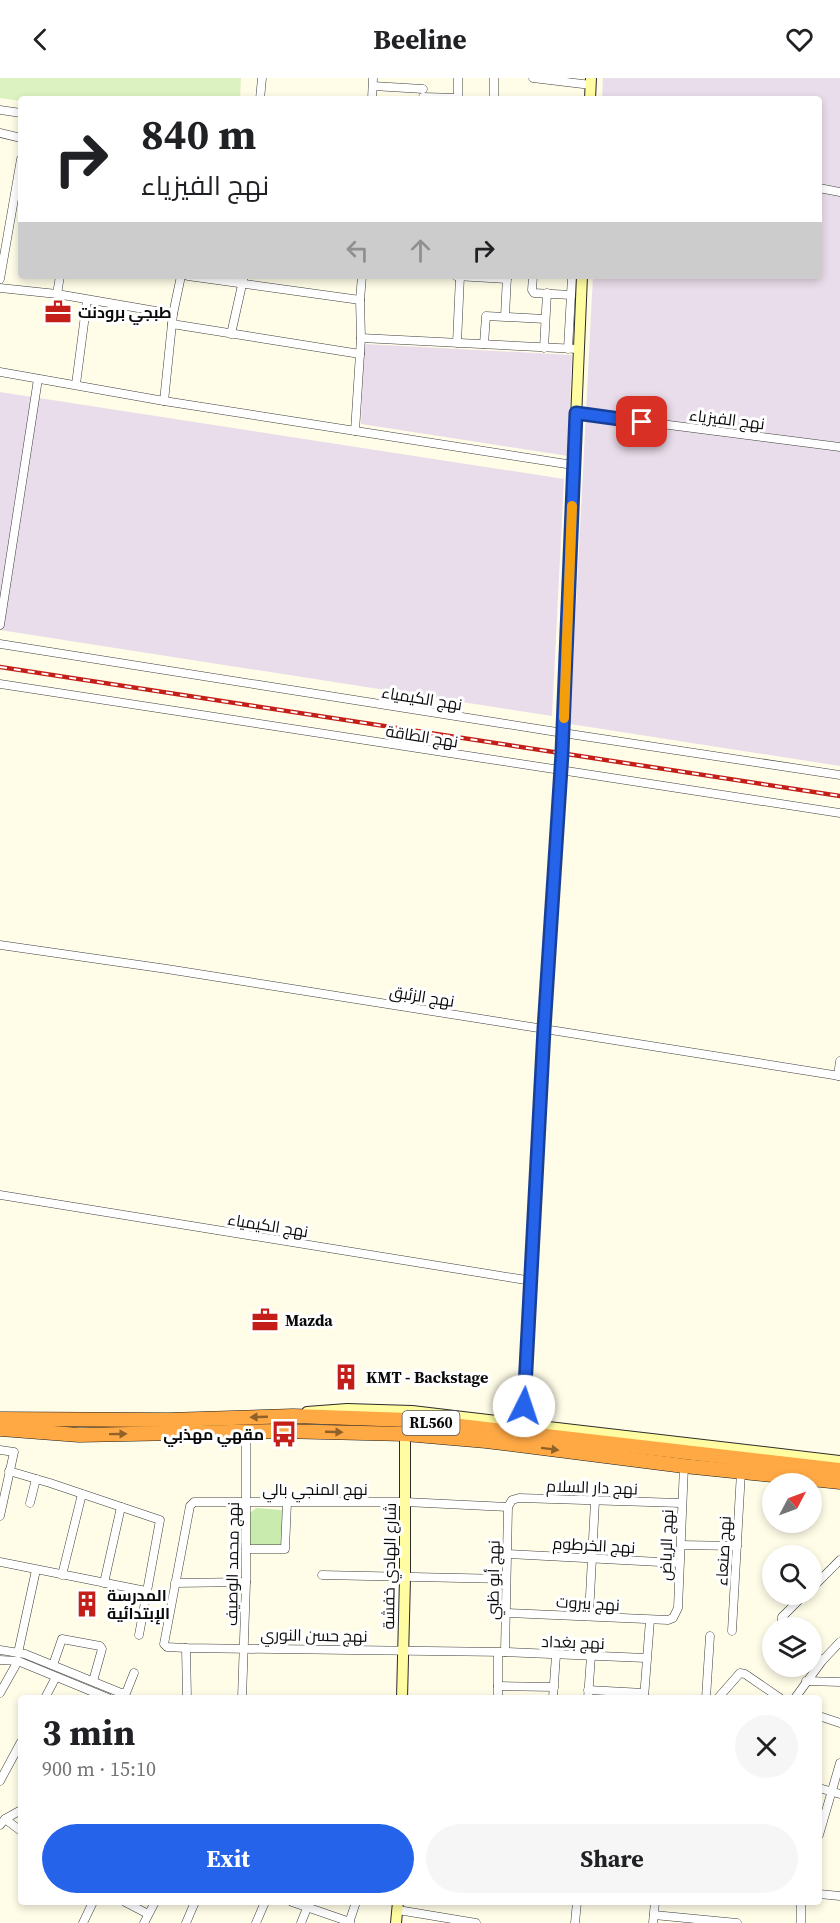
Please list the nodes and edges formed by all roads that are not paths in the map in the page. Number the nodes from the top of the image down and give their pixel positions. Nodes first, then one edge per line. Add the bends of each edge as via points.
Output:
1 (262, 78) edge
2 (424, 78) edge
3 (458, 78) edge
4 (494, 78) edge
5 (533, 78) edge
6 (373, 82) edge
7 (591, 82) edge
8 (423, 95) edge
9 (260, 96) edge
10 (458, 96) edge
11 (494, 96) edge
12 (0, 110) edge
13 (18, 113) edge
14 (0, 133) edge
15 (18, 137) edge
16 (18, 176) edge
17 (822, 189) edge
18 (840, 192) edge
19 (0, 279) edge
20 (60, 279) edge
21 (180, 279) edge
22 (362, 279) edge
23 (459, 279) edge
24 (507, 279) edge
25 (533, 279) edge
26 (572, 279) edge
27 (582, 279) edge
28 (243, 280) edge
29 (0, 288) edge
30 (547, 293) junction
31 (57, 294) junction
32 (571, 295) junction
33 (87, 300) junction
34 (360, 300) junction
35 (174, 314) junction
36 (505, 316) junction
37 (545, 319) junction
38 (172, 324) junction
39 (231, 334) junction
40 (361, 338) junction
41 (457, 343) junction
42 (484, 345) junction
43 (544, 348) junction
44 (573, 349) junction
45 (360, 354) junction
46 (0, 372) edge
47 (38, 379) junction
48 (76, 384) junction
49 (164, 401) junction
50 (576, 413) junction
51 (355, 430) junction
52 (840, 447) edge
53 (573, 465) junction
54 (0, 625) edge
55 (0, 644) edge
56 (0, 684) edge
57 (563, 733) junction
58 (561, 771) junction
59 (840, 775) edge
60 (840, 813) edge
61 (0, 945) edge
62 (544, 1029) junction
63 (840, 1061) edge
64 (839, 1076) edge
65 (0, 1195) edge
66 (532, 1281) junction
67 (524, 1406) junction
68 (0, 1411) edge
69 (293, 1416) junction
70 (0, 1419) edge
71 (59, 1419) junction
72 (514, 1423) junction
73 (537, 1427) junction
74 (0, 1429) edge
75 (246, 1431) junction
76 (405, 1434) junction
77 (79, 1435) junction
78 (0, 1438) edge
79 (0, 1450) edge
80 (840, 1461) edge
81 (684, 1466) junction
82 (840, 1470) edge
83 (9, 1471) junction
84 (741, 1472) junction
85 (36, 1479) junction
86 (840, 1482) edge
87 (82, 1494) junction
88 (595, 1501) junction
89 (247, 1502) junction
90 (287, 1502) junction
91 (30, 1503) dead end
92 (405, 1503) junction
93 (681, 1503) junction
94 (121, 1508) junction
95 (508, 1508) junction
96 (0, 1516) edge
97 (681, 1545) junction
98 (736, 1546) junction
99 (246, 1549) junction
100 (507, 1554) junction
101 (592, 1558) junction
102 (840, 1560) edge
103 (0, 1562) edge
104 (679, 1563) junction
105 (36, 1570) junction
106 (62, 1575) junction
107 (322, 1575) dead end
108 (405, 1578) junction
109 (822, 1578) edge
110 (506, 1579) junction
111 (246, 1582) junction
112 (175, 1583) junction
113 (104, 1584) junction
114 (146, 1591) junction
115 (794, 1605) edge
116 (507, 1613) junction
117 (590, 1615) junction
118 (782, 1617) edge
119 (650, 1620) junction
120 (668, 1620) joint
121 (732, 1631) dead end
122 (139, 1635) dead end
123 (710, 1636) dead end
124 (840, 1642) edge
125 (186, 1648) junction
126 (243, 1648) junction
127 (0, 1650) edge
128 (403, 1650) junction
129 (502, 1652) junction
130 (556, 1655) junction
131 (591, 1656) junction
132 (18, 1657) junction
133 (646, 1658) junction
134 (0, 1660) edge
135 (822, 1660) edge
136 (53, 1665) junction
137 (134, 1673) dead end
138 (56, 1677) junction
139 (810, 1677) edge
140 (93, 1681) junction
141 (807, 1681) junction
142 (840, 1682) edge
143 (498, 1686) junction
144 (554, 1687) junction
145 (0, 1693) edge
146 (588, 1694) edge
147 (47, 1695) edge
148 (94, 1695) edge
149 (187, 1695) edge
150 (242, 1695) edge
151 (402, 1695) edge
152 (498, 1695) edge
153 (554, 1695) edge
154 (616, 1695) edge
155 (644, 1695) edge
156 (706, 1695) edge
157 (721, 1695) edge
158 (776, 1695) edge
159 (797, 1695) edge
160 (822, 1717) edge
161 (840, 1723) edge
162 (18, 1748) edge
163 (840, 1763) edge
164 (0, 1781) edge
165 (836, 1793) edge
166 (18, 1812) edge
167 (2, 1822) edge
168 (822, 1828) edge
169 (18, 1830) edge
170 (822, 1894) edge
171 (840, 1896) edge
172 (92, 1905) edge
173 (130, 1905) edge
174 (153, 1905) edge
175 (194, 1905) edge
176 (264, 1905) edge
177 (300, 1905) edge
178 (355, 1905) edge
179 (577, 1905) edge
180 (801, 1905) edge
181 (398, 1906) edge
182 (308, 1908) junction
183 (148, 1914) junction
184 (653, 1919) edge
185 (349, 1922) edge
186 (83, 1923) edge
187 (144, 1923) edge
188 (187, 1923) edge
189 (256, 1923) edge
190 (301, 1923) edge
191 (396, 1923) edge
192 (476, 1923) edge
193 (575, 1923) edge
194 (737, 1923) edge
195 (801, 1923) edge

1 - 9 street
2 - 8 street
3 - 10 street
4 - 11 street
5 - 7 street
6 - 8 street
12 - 13 street
14 - 15 street
16 - 19 street
17 - 18 street
20 - 31 street
21 - 35 street
22 - 34 street
23 - 41 street
24 - 36 street
25 - 30 street via 533,292
26 - 32 street
27 - 44 street
28 - 34 street
28 - 39 street
29 - 31 street
30 - 32 street
30 - 37 street
31 - 33 street
32 - 44 street
33 - 35 street
33 - 48 street
34 - 40 street
35 - 38 street
36 - 37 street
36 - 42 street via 486,317
37 - 43 street
38 - 39 street
38 - 49 street
39 - 45 street
40 - 41 street
40 - 45 street
41 - 42 street
42 - 43 street
43 - 44 street
44 - 50 street
45 - 51 street
46 - 47 street
47 - 48 street
47 - 54 street
48 - 49 street
49 - 51 street
50 - 52 street, نهج الفيزياء
50 - 53 street
51 - 53 street
53 - 57 street
55 - 57 street, نهج الكيمياء
56 - 58 street, نهج الطاقة
57 - 58 street
57 - 59 street, نهج الكيمياء
58 - 60 street, نهج الطاقة
58 - 62 street
61 - 62 street, نهج الزئبق
62 - 64 street, نهج الزئبق
62 - 66 street
63 - 64 street
65 - 66 street, نهج الكيمياء
66 - 67 street
67 - 72 street
67 - 73 street
68 - 71 highway
69 -> 71 highway, RL560
69 - 72 street via 347,1409 412,1411
69 - 82 highway, RL560 via 408,1420
70 - 71 highway, RL560
72 - 73 street
73 - 80 street
74 - 77 highway, RL560
75 -> 76 highway, RL560
77 -> 75 highway, RL560
75 - 89 street, نهج محمد الوصيف
76 -> 81 highway, RL560 via 486,1440
76 - 92 street, شارع الهادي خفشة
77 - 78 highway via 55,1440
79 - 83 street via 14,1452
81 - 84 highway, RL560
81 - 93 street, نهج الرياض
83 - 85 street
83 - 96 street
84 - 86 highway, RL560
84 - 98 street, نهج صنعاء
85 - 87 street
85 - 91 street
87 - 94 street
87 - 106 street
88 - 93 street, نهج دار السلام
88 - 95 street, نهج دار السلام via 519,1498 512,1500
88 - 101 street
89 - 90 street, نهج المنجي بالي
89 - 99 street, نهج محمد الوصيف
89 - 112 street, نهج المنجي بالي via 194,1502 190,1506
90 - 92 street, نهج المنجي بالي
90 - 99 street via 285,1549
92 - 95 street, نهج المنجي بالي
92 - 108 street, شارع الهادي خفشة
93 - 97 street, نهج الرياض
94 - 113 street
94 - 114 street via 160,1520
95 - 100 street, نهج أبو ظبي
97 - 98 street
97 - 104 street, نهج الرياض
98 - 121 street, نهج صنعاء
99 - 111 street, نهج محمد الوصيف
100 - 101 street, نهج الخرطوم
100 - 110 street, نهج أبو ظبي
101 - 104 street, نهج الخرطوم
101 - 117 street
102 - 109 street
103 - 105 street
104 - 120 street, نهج الرياض via 678,1608
105 - 106 street
105 - 132 street
106 - 113 street
107 - 108 street
108 - 110 street
108 - 128 street, شارع الهادي خفشة
110 - 116 street, نهج أبو ظبي
111 - 112 street
111 - 126 street, نهج محمد الوصيف
112 - 125 street, نهج حسن النوري via 165,1646
113 - 114 street
114 - 122 street
115 - 118 street
116 - 117 street, نهج بيروت
116 - 129 street, نهج أبو ظبي
117 - 119 street, نهج بيروت
119 - 120 street, نهج بيروت
119 - 133 street
123 - 156 street
124 - 135 street
125 - 126 street, نهج حسن النوري
125 - 149 street
126 - 128 street, نهج حسن النوري
126 - 150 street, نهج محمد الوصيف
127 - 132 street
128 - 129 street, نهج حسن النوري
128 - 151 street, شارع الهادي خفشة
129 - 130 street, نهج بغداد
129 - 143 street, نهج أبو ظبي
130 - 131 street, نهج بغداد
130 - 144 street
131 - 133 street, نهج بغداد
131 - 146 street
132 - 134 street
132 - 136 street
132 - 138 street
132 - 145 street
133 - 155 street
136 - 140 street
136 - 140 street via 62,1639 100,1646
137 - 140 street via 126,1693
138 - 147 street
138 - 148 street
139 - 141 street
141 - 142 street
141 - 159 street
143 - 144 street
143 - 152 street, نهج أبو ظبي
144 - 153 street
146 - 154 street
157 - 158 street via 740,1673
160 - 161 street
162 - 164 street
163 - 165 street
165 - 168 street
166 - 167 street
167 - 169 street
170 - 171 street
172 - 186 street
173 - 183 street
174 - 183 street
175 - 188 street
176 - 189 street
177 - 182 street
178 - 185 street
179 - 193 street
180 - 195 street
181 - 191 street
181 - 192 street
182 - 185 street
182 - 190 street
183 - 187 street
184 - 194 street

